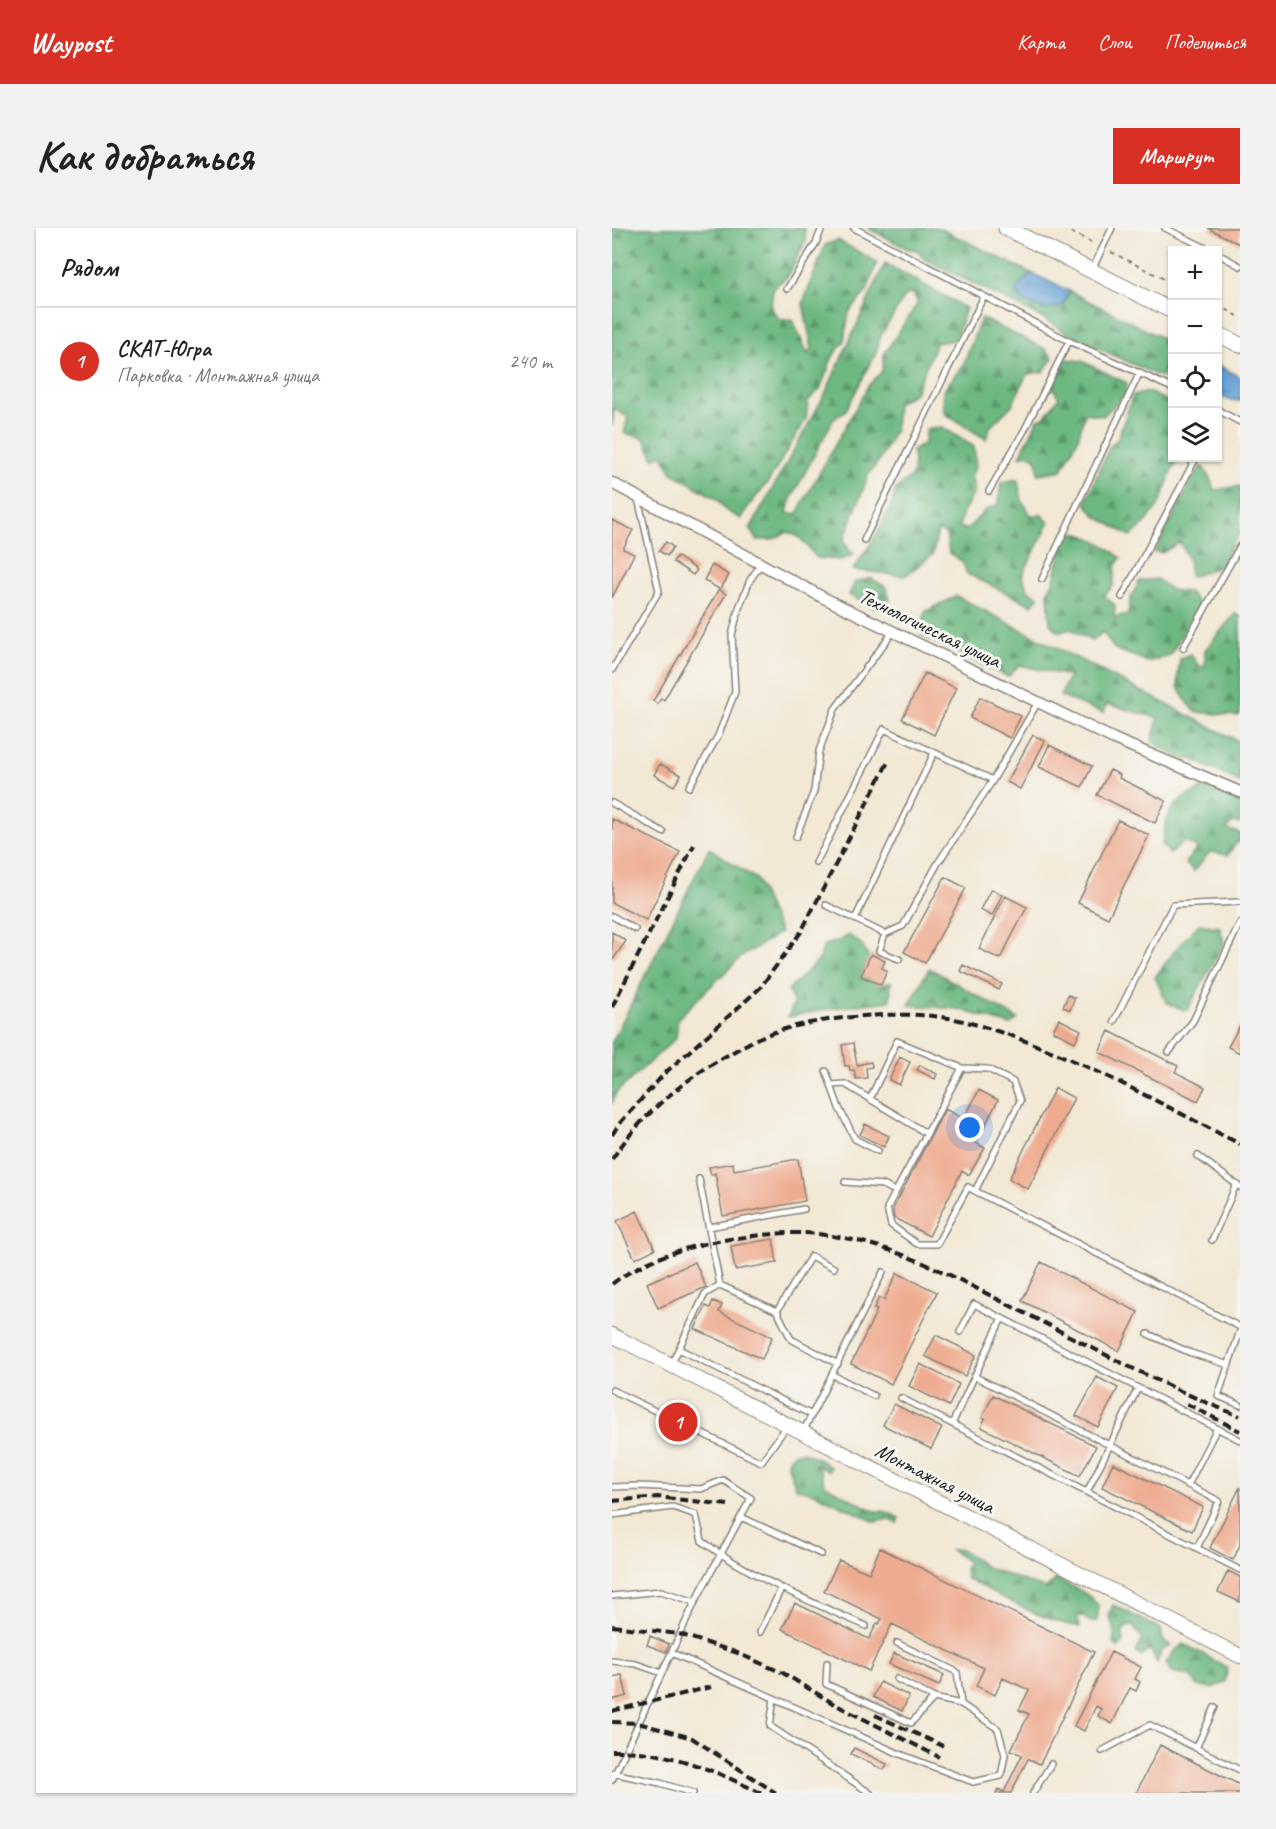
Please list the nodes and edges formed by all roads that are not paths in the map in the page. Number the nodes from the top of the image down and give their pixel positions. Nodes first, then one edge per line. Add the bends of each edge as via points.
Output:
1 (822, 228) edge
2 (854, 228) edge
3 (1006, 228) edge
4 (1112, 228) edge
5 (1165, 228) edge
6 (1202, 246) edge
7 (1222, 256) edge
8 (1240, 266) edge
9 (1091, 270) junction
10 (787, 289) dead end
11 (984, 296) junction
12 (1168, 308) edge
13 (1222, 336) edge
14 (1069, 340) junction
15 (1240, 345) edge
16 (1140, 372) junction
17 (1168, 386) edge
18 (1222, 414) edge
19 (1240, 422) edge
20 (1194, 462) edge
21 (612, 483) edge
22 (989, 491) dead end
23 (638, 497) junction
24 (864, 540) dead end
25 (1240, 546) edge
26 (761, 564) junction
27 (1042, 579) dead end
28 (1122, 597) dead end
29 (893, 632) junction
30 (1183, 648) dead end
31 (612, 670) edge
32 (1038, 702) junction
33 (934, 753) junction
34 (993, 780) junction
35 (689, 788) dead end
36 (1240, 792) edge
37 (612, 803) edge
38 (663, 832) dead end
39 (796, 837) dead end
40 (816, 863) dead end
41 (1240, 902) edge
42 (825, 905) dead end
43 (612, 916) edge
44 (855, 920) junction
45 (1240, 923) edge
46 (635, 929) dead end
47 (885, 934) junction
48 (899, 959) dead end
49 (1114, 1022) dead end
50 (1169, 1052) dead end
51 (962, 1068) junction
52 (826, 1071) dead end
53 (831, 1084) junction
54 (870, 1099) junction
55 (926, 1133) junction
56 (878, 1151) dead end
57 (1198, 1156) dead end
58 (699, 1179) dead end
59 (845, 1182) dead end
60 (1238, 1186) edge
61 (896, 1191) junction
62 (975, 1191) junction
63 (804, 1209) dead end
64 (709, 1227) junction
65 (1212, 1240) dead end
66 (834, 1268) dead end
67 (884, 1272) dead end
68 (720, 1285) junction
69 (777, 1311) junction
70 (1002, 1318) junction
71 (1240, 1329) edge
72 (960, 1332) dead end
73 (1148, 1334) dead end
74 (612, 1335) edge
75 (679, 1349) junction
76 (838, 1364) junction
77 (1228, 1365) junction
78 (671, 1367) junction
79 (833, 1375) junction
80 (974, 1376) junction
81 (1138, 1388) junction
82 (612, 1390) edge
83 (874, 1396) dead end
84 (901, 1398) dead end
85 (1240, 1405) edge
86 (812, 1415) junction
87 (952, 1424) junction
88 (787, 1426) junction
89 (1217, 1428) junction
90 (802, 1434) junction
91 (1240, 1440) edge
92 (1110, 1445) junction
93 (1188, 1485) junction
94 (612, 1487) edge
95 (1087, 1492) junction
96 (612, 1515) edge
97 (741, 1517) junction
98 (1197, 1548) junction
99 (821, 1554) dead end
100 (721, 1555) junction
101 (1240, 1570) edge
102 (781, 1589) junction
103 (612, 1596) edge
104 (695, 1602) junction
105 (866, 1626) dead end
106 (760, 1632) dead end
107 (897, 1643) dead end
108 (672, 1653) junction
109 (1240, 1656) edge
110 (612, 1661) edge
111 (827, 1663) dead end
112 (662, 1673) junction
113 (897, 1679) dead end
114 (774, 1698) junction
115 (934, 1698) junction
116 (961, 1704) junction
117 (1215, 1707) dead end
118 (1196, 1748) junction
119 (1102, 1751) dead end
120 (1051, 1764) dead end
121 (1240, 1770) edge
122 (614, 1773) edge
123 (612, 1780) edge
124 (678, 1791) edge
125 (693, 1793) edge
126 (870, 1793) edge
127 (1032, 1793) edge

1 - 10 lane
2 - 11 lane
3 - 9 main road
4 - 9 lane
5 - 6 lane
7 - 8 lane
9 - 12 main road
11 - 14 lane
11 - 24 lane
13 - 15 main road
14 - 16 lane
14 - 22 lane
16 - 17 lane
16 - 27 lane
18 - 19 lane
20 - 28 lane
21 - 23 street, Технологическая улица
23 - 26 street, Технологическая улица
23 - 31 lane via 659,591
25 - 30 lane
26 - 29 street, Технологическая улица
26 - 35 lane via 750,580 732,635 735,692 718,736
29 - 32 street, Технологическая улица
29 - 39 lane via 836,709 819,751 814,791
32 - 34 lane
32 - 36 street, Технологическая улица
33 - 34 lane
33 - 40 lane via 884,729
33 - 44 lane
34 - 47 lane via 938,863 903,926
37 - 38 lane
41 - 49 lane via 1173,905
42 - 44 lane
43 - 46 lane
44 - 47 lane
45 - 50 lane via 1193,1021
47 - 48 lane via 879,951
51 - 54 lane via 897,1041
51 - 55 lane
51 - 62 lane via 988,1069 1013,1082 1020,1101
52 - 53 lane
53 - 54 lane via 844,1084
53 - 56 lane via 855,1139
54 - 55 lane
55 - 61 lane
57 - 60 lane
58 - 64 lane
59 - 61 lane via 883,1185
60 - 65 lane
61 - 62 lane via 887,1208 891,1225 917,1244 937,1244 968,1187
62 - 71 lane
63 - 64 lane
64 - 68 lane
66 - 69 lane via 811,1257
67 - 76 lane
68 - 69 lane
68 - 75 lane via 705,1294
69 - 76 lane via 790,1340
70 - 72 lane via 974,1304
70 - 80 lane
70 - 81 lane
71 - 77 lane
73 - 77 lane
74 - 78 street, Монтажная улица
75 - 78 lane
75 - 86 lane
76 - 79 lane
77 - 85 lane via 1218,1396
78 - 88 street, Монтажная улица
79 - 83 lane
79 - 86 lane
80 - 87 lane
80 - 92 lane
81 - 89 lane
81 - 92 lane
82 - 88 lane via 761,1462
84 - 87 lane
86 - 90 lane
87 - 95 lane
88 - 90 street, Монтажная улица
89 - 91 lane
89 - 93 lane
90 - 109 street, Монтажная улица
92 - 93 lane
92 - 95 lane
93 - 98 lane via 1219,1502
94 - 97 lane via 701,1489 723,1480 751,1498
95 - 98 lane
96 - 100 lane via 673,1507 696,1515 702,1541
97 - 99 lane
97 - 100 lane
98 - 101 lane
100 - 102 lane
100 - 104 lane
102 - 105 lane
102 - 106 lane
103 - 104 lane via 661,1591
104 - 108 lane
107 - 116 lane via 957,1672
108 - 112 lane
108 - 114 lane
110 - 112 lane
111 - 115 lane via 826,1684 911,1723
112 - 122 lane
113 - 115 lane
114 - 116 lane via 973,1782 1001,1776 1005,1755 998,1729
114 - 126 lane via 770,1726
115 - 116 lane
117 - 118 lane
118 - 119 lane via 1149,1725
118 - 121 lane
120 - 127 lane
122 - 123 lane
122 - 124 lane
124 - 125 lane

